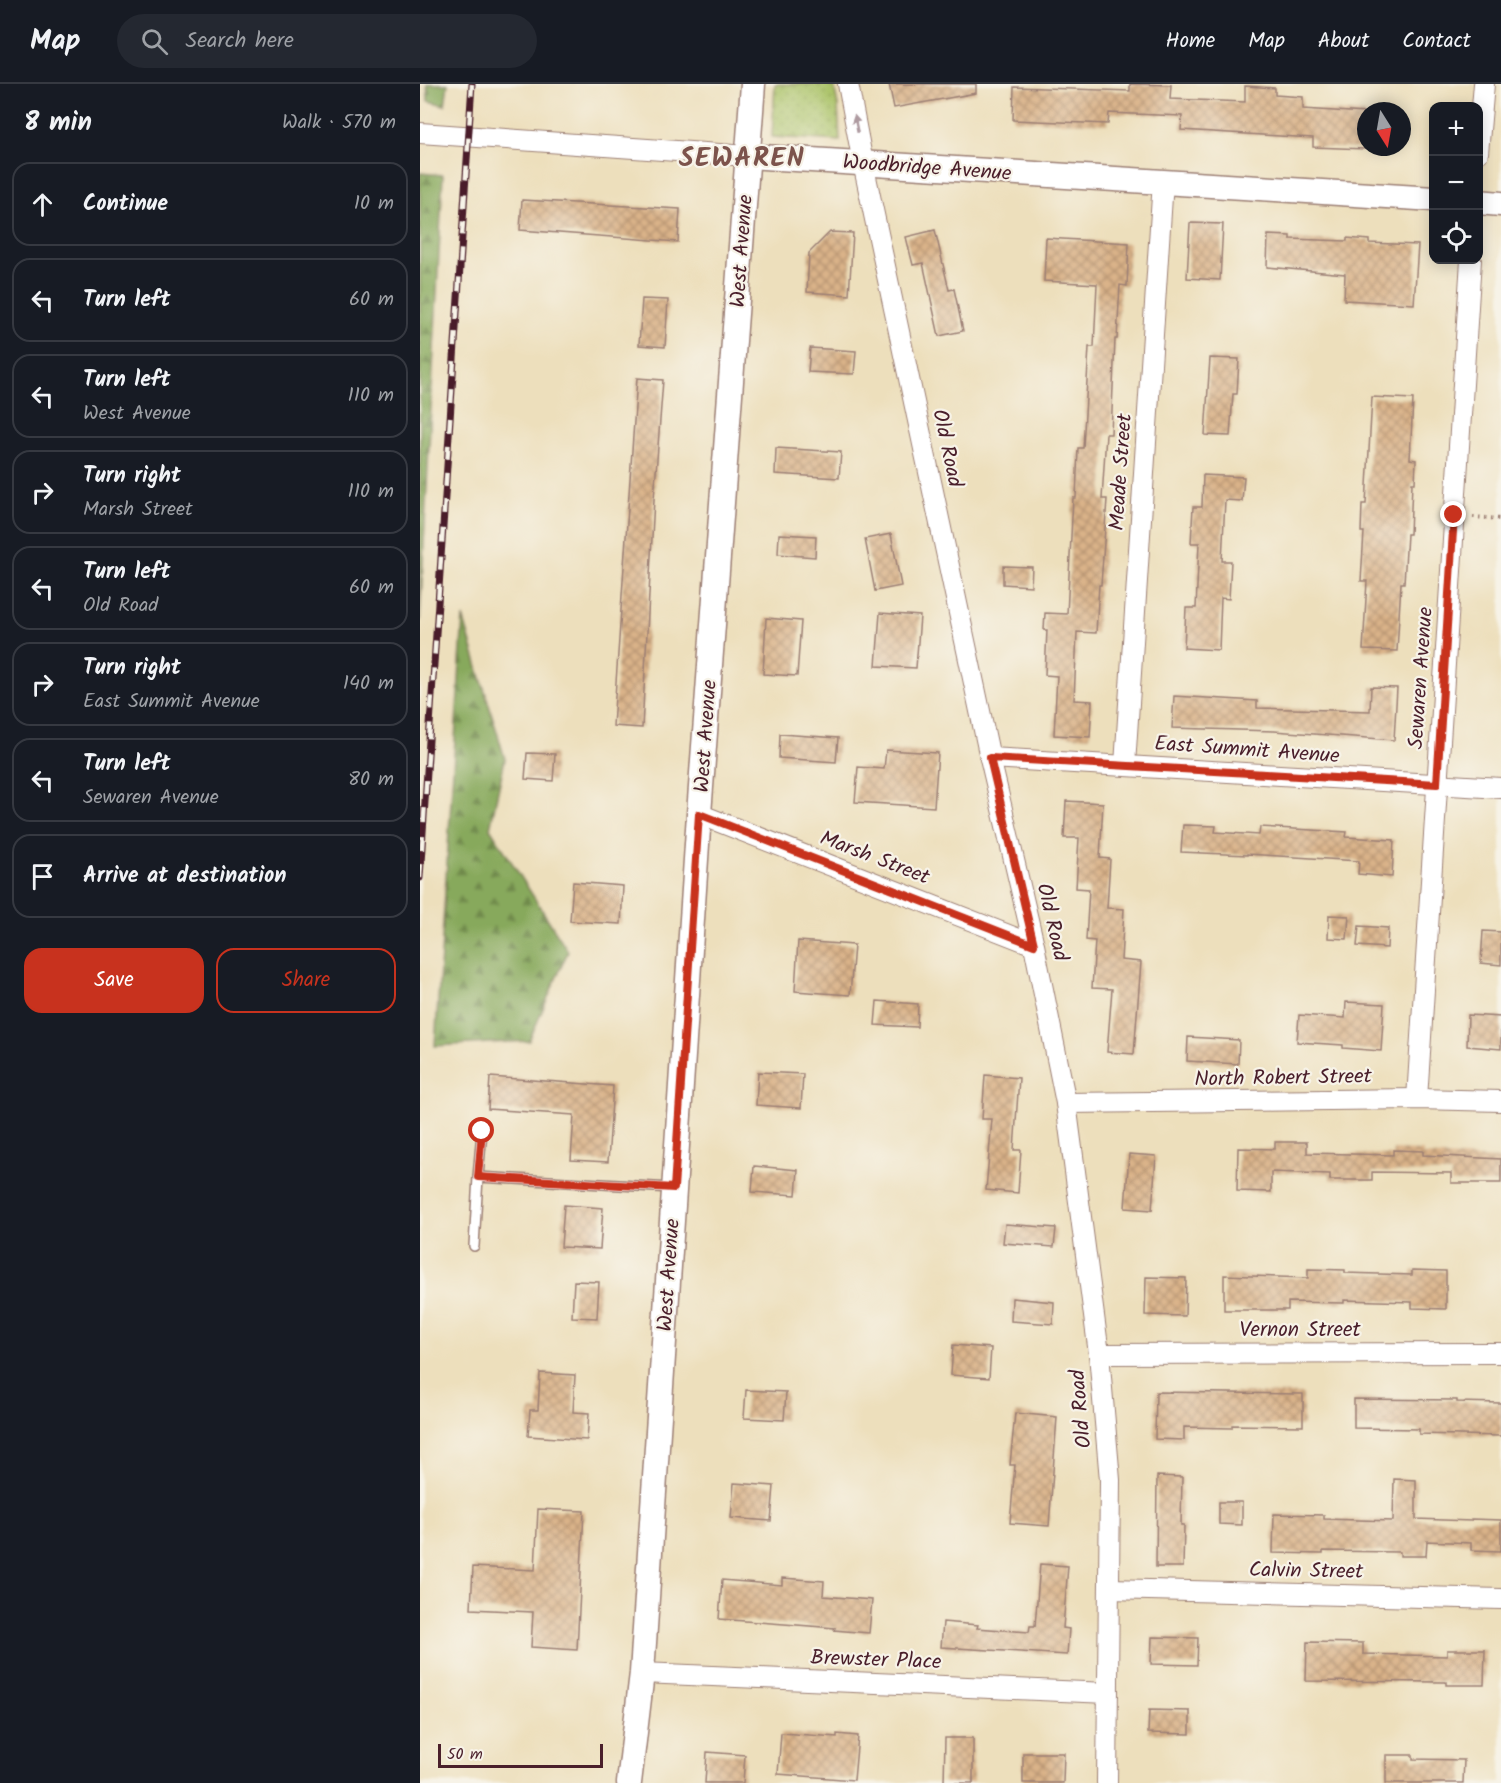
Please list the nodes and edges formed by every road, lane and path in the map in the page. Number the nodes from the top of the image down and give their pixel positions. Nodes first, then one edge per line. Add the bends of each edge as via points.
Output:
1 (753, 84) edge
2 (848, 84) edge
3 (1484, 84) edge
4 (1483, 102) edge
5 (420, 133) edge
6 (748, 156) junction
7 (863, 163) junction
8 (1162, 181) junction
9 (1429, 199) edge
10 (1483, 202) edge
11 (1501, 204) edge
12 (1471, 264) edge
13 (1454, 515) junction
14 (1501, 519) edge
15 (990, 758) junction
16 (1125, 765) junction
17 (1437, 784) junction
18 (1501, 788) edge
19 (699, 814) junction
20 (1034, 945) junction
21 (1418, 1099) junction
22 (1501, 1101) edge
23 (1066, 1103) junction
24 (482, 1131) dead end
25 (478, 1177) junction
26 (674, 1188) junction
27 (474, 1246) dead end
28 (1501, 1353) edge
29 (1099, 1354) junction
30 (1109, 1589) junction
31 (1501, 1599) edge
32 (642, 1673) junction
33 (1108, 1693) junction
34 (629, 1783) edge
35 (1107, 1783) edge

1 - 6 street, West Avenue
7 -> 2 street, Old Road
3 - 4 street
5 - 6 street, Woodbridge Avenue
6 - 7 street, Woodbridge Avenue
6 - 19 street, West Avenue
7 - 8 street, Woodbridge Avenue
7 - 15 street, Old Road
8 - 9 street, Woodbridge Avenue
8 - 16 street, Meade Street
10 - 11 street
12 - 13 street, Sewaren Avenue
13 - 14 path
13 - 17 street, Sewaren Avenue
15 - 16 street, East Summit Avenue
15 - 20 street, Old Road
16 - 17 street, East Summit Avenue
17 - 18 street, East Summit Avenue
17 - 21 street, Sewaren Avenue
19 - 20 street, Marsh Street
19 - 26 street, West Avenue
20 - 23 street, Old Road
21 - 22 street, North Robert Street
21 - 23 street, North Robert Street
23 - 29 street, Old Road
24 - 25 lane
25 - 26 lane
25 - 27 lane
26 - 32 street, West Avenue
28 - 29 street, Vernon Street
29 - 30 street, Old Road via 1110,1480
30 - 31 street, Calvin Street
30 - 33 street, Old Road
32 - 33 street, Brewster Place
32 - 34 street, West Avenue
33 - 35 street, Old Road

